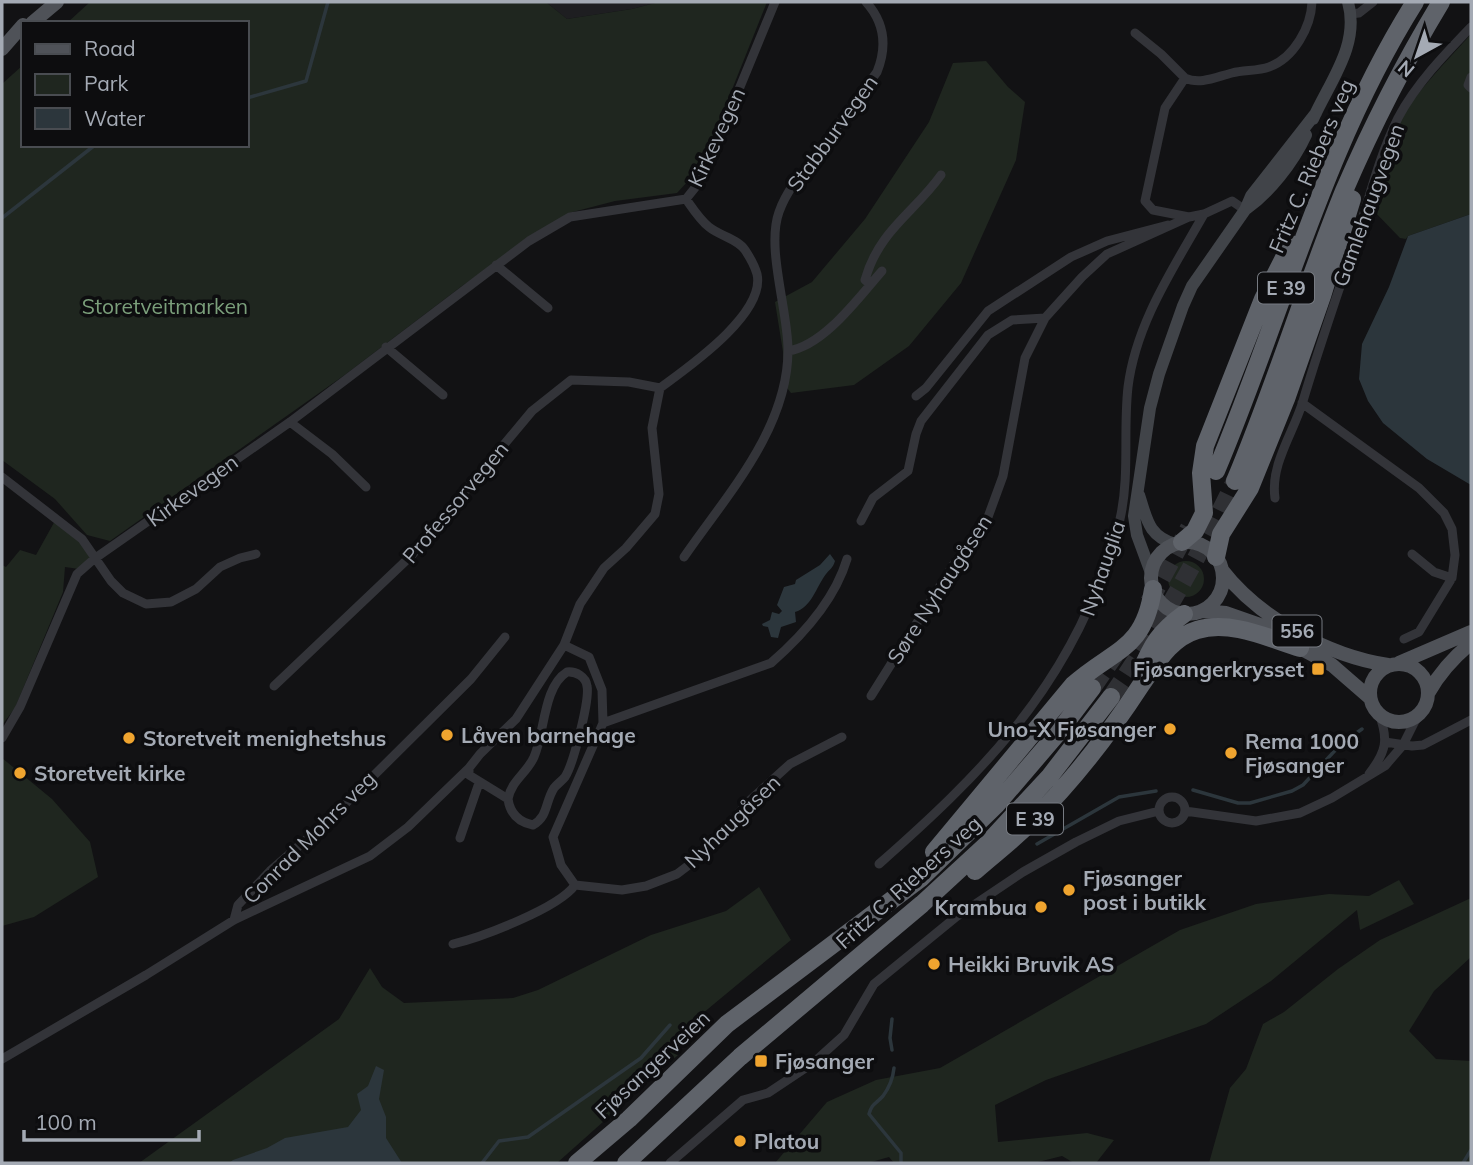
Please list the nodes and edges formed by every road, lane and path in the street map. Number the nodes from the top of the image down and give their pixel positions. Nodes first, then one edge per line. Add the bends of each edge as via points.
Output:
1 (44, 2) edge
2 (57, 2) edge
3 (775, 2) edge
4 (866, 2) edge
5 (1312, 2) edge
6 (1373, 2) edge
7 (1415, 2) edge
8 (1441, 2) edge
9 (1349, 8) edge
10 (27, 21) edge
11 (34, 21) edge
12 (21, 27) edge
13 (1471, 27) edge
14 (21, 33) edge
15 (1135, 33) dead end
16 (2, 49) edge
17 (1471, 77) edge
18 (1185, 78) junction
19 (1471, 88) edge
20 (1359, 106) junction
21 (1358, 160) junction
22 (941, 175) dead end
23 (686, 198) junction
24 (1245, 210) junction
25 (1204, 214) junction
26 (1189, 217) junction
27 (1174, 224) junction
28 (496, 265) junction
29 (881, 271) dead end
30 (870, 284) junction
31 (548, 309) dead end
32 (1045, 318) junction
33 (386, 348) junction
34 (788, 351) junction
35 (660, 388) junction
36 (443, 395) dead end
37 (916, 396) dead end
38 (1303, 403) junction
39 (290, 422) junction
40 (1216, 471) tunnel mouth
41 (2, 477) edge
42 (1235, 481) tunnel mouth
43 (366, 487) dead end
44 (1138, 491) junction
45 (1275, 498) dead end
46 (861, 521) dead end
47 (1179, 543) junction
48 (256, 554) dead end
49 (1412, 555) dead end
50 (684, 557) dead end
51 (94, 559) junction
52 (847, 559) dead end
53 (1219, 564) junction
54 (1452, 578) junction
55 (1152, 581) junction
56 (1193, 612) junction
57 (1471, 632) edge
58 (505, 636) dead end
59 (1404, 639) dead end
60 (1471, 643) edge
61 (564, 645) junction
62 (1300, 649) junction
63 (1392, 664) junction
64 (274, 686) dead end
65 (1092, 688) tunnel mouth
66 (1429, 692) junction
67 (872, 696) dead end
68 (1111, 697) tunnel mouth
69 (1370, 698) junction
70 (1126, 709) junction
71 (1379, 714) junction
72 (1418, 715) junction
73 (1471, 720) edge
74 (603, 723) junction
75 (842, 737) dead end
76 (2, 738) edge
77 (1385, 742) junction
78 (1403, 745) junction
79 (469, 768) junction
80 (1366, 778) junction
81 (480, 783) junction
82 (508, 799) junction
83 (1159, 811) junction
84 (1185, 811) junction
85 (460, 838) dead end
86 (880, 864) dead end
87 (575, 885) junction
88 (896, 897) junction
89 (922, 904) junction
90 (234, 920) junction
91 (453, 944) dead end
92 (760, 999) joint
93 (2, 1059) edge
94 (577, 1163) edge
95 (626, 1163) edge
96 (670, 1163) edge

1 - 10 main road
2 - 11 main road
3 - 23 street, Kirkevegen via 705,172
4 - 34 street, Stabburvegen via 884,36 877,72 790,189 778,215 775,257
5 - 18 street via 1309,22 1296,45 1278,62 1204,81
6 - 9 street via 1359,13
7 - 20 highway, Fritz C. Riebers veg / E 39
8 - 21 highway, Fritz C. Riebers veg / E 39 via 1397,78
9 - 24 main road via 1348,45 1328,91 1293,157 1263,198
12 - 16 main road
13 - 38 street, Gamlehaugvegen via 1415,92 1390,136
14 - 16 main road
15 - 18 street
17 - 19 street
18 - 26 street via 1165,108 1145,201 1153,210
20 - 40 highway, Fritz C. Riebers veg / E 39
20 - 47 highway, E 39 via 1263,299 1205,446 1201,473 1204,513 1195,531
21 - 42 highway, Fritz C. Riebers veg / E 39
21 - 53 highway, E 39 via 1351,204 1322,296 1250,488 1221,534
22 - 30 street via 895,224 870,261 865,280
23 - 28 street, Kirkevegen via 570,217
23 - 35 street via 709,228 744,248 757,283 753,298 730,331
24 - 25 street, Søre Nyhaugåsen via 1232,201
24 - 44 main road via 1182,306 1150,408
25 - 26 street, Søre Nyhaugåsen
25 - 86 street, Nyhauglia via 1147,317 1135,353 1126,404 1126,463 1119,521 1079,631 1018,727
26 - 27 street, Søre Nyhaugåsen
27 - 32 street, Søre Nyhaugåsen via 1107,254
27 - 37 street via 1107,241 1071,257 988,312
28 - 31 street
28 - 33 street, Kirkevegen
29 - 30 street
30 - 34 street via 831,327 800,349
32 - 46 street via 1012,320 988,335 921,421 908,471 873,498
32 - 67 street, Søre Nyhaugåsen via 1026,358 1003,476 988,517
33 - 36 street
33 - 39 street, Kirkevegen
34 - 50 street, Stabburvegen via 784,386 762,442
35 - 61 street, Conrad Mohrs veg via 652,428 659,494 655,514 604,568 580,604
35 - 64 street, Professorvegen via 571,380 532,411 412,555
38 - 45 street, Gamlehaugvegen via 1279,463
38 - 54 street via 1419,488 1444,513 1455,545
39 - 43 street
39 - 51 street, Kirkevegen
41 - 51 street via 82,539
44 - 47 main road via 1155,534
44 - 55 main road via 1135,527
47 - 53 main road via 1201,545
47 - 55 main road, E 39 via 1157,557
48 - 51 street via 220,567 196,589 158,604 146,604 123,593
49 - 54 street via 1434,572
51 - 76 street, Kirkevegen via 76,574 20,707
52 - 74 street via 842,577 815,615 771,663
53 - 56 main road, E 39 via 1223,578 1219,594 1209,607
53 - 63 main road, 556 via 1245,597 1287,626 1342,654
54 - 59 street via 1419,632
55 - 56 main road via 1161,603 1176,612
55 - 88 highway, E 39 via 1150,611 1130,645 1073,685
56 - 62 main road, 556 via 1226,612 1250,620
56 - 70 highway, E 39 via 1156,638
57 - 63 main road
58 - 90 street, Conrad Mohrs veg via 471,679 270,871 238,905
60 - 66 main road via 1438,674
61 - 74 street via 589,657 602,690
61 - 79 street, Conrad Mohrs veg via 516,719
62 - 69 main road, 556 via 1332,665
62 - 70 highway, E 39 via 1246,631 1196,631 1166,651
63 - 66 main road, 556 via 1416,668
63 - 69 main road via 1373,679
65 - 88 highway, Fritz C. Riebers veg / E 39 via 997,804
66 - 72 main road
68 - 89 highway, Fritz C. Riebers veg / E 39 via 1033,795
69 - 71 main road, 556
70 - 89 highway, E 39 via 1033,821 953,891
71 - 72 main road via 1398,722
71 - 77 street
72 - 78 street
73 - 78 street via 1423,745
74 - 87 street via 553,837 561,865
75 - 87 street, Nyhaugåsen via 790,764 706,852 677,874 622,890
77 - 78 street
77 - 80 street via 1379,761
78 - 80 street via 1385,766
79 - 81 street via 469,775
79 - 90 street, Conrad Mohrs veg via 408,827 370,856
80 - 84 street via 1315,806 1274,819 1229,819
81 - 82 street
81 - 85 street
82 - 82 street via 515,817 533,825 542,819 554,789 567,774 588,690 576,673 567,672 554,683 534,758 511,787
83 - 84 street via 1172,823 1181,820
83 - 84 street via 1165,800 1173,798 1182,802
83 - 96 street via 1119,821 1076,842 956,916 874,984 844,1035 813,1063 768,1093 743,1100
87 - 91 street via 569,894 541,909
88 - 92 highway, Fritz C. Riebers veg / E 39
89 - 95 highway, Fritz C. Riebers veg / E 39 via 779,1024
90 - 93 street, Conrad Mohrs veg
92 - 94 highway, Fjøsangerveien / E 39

